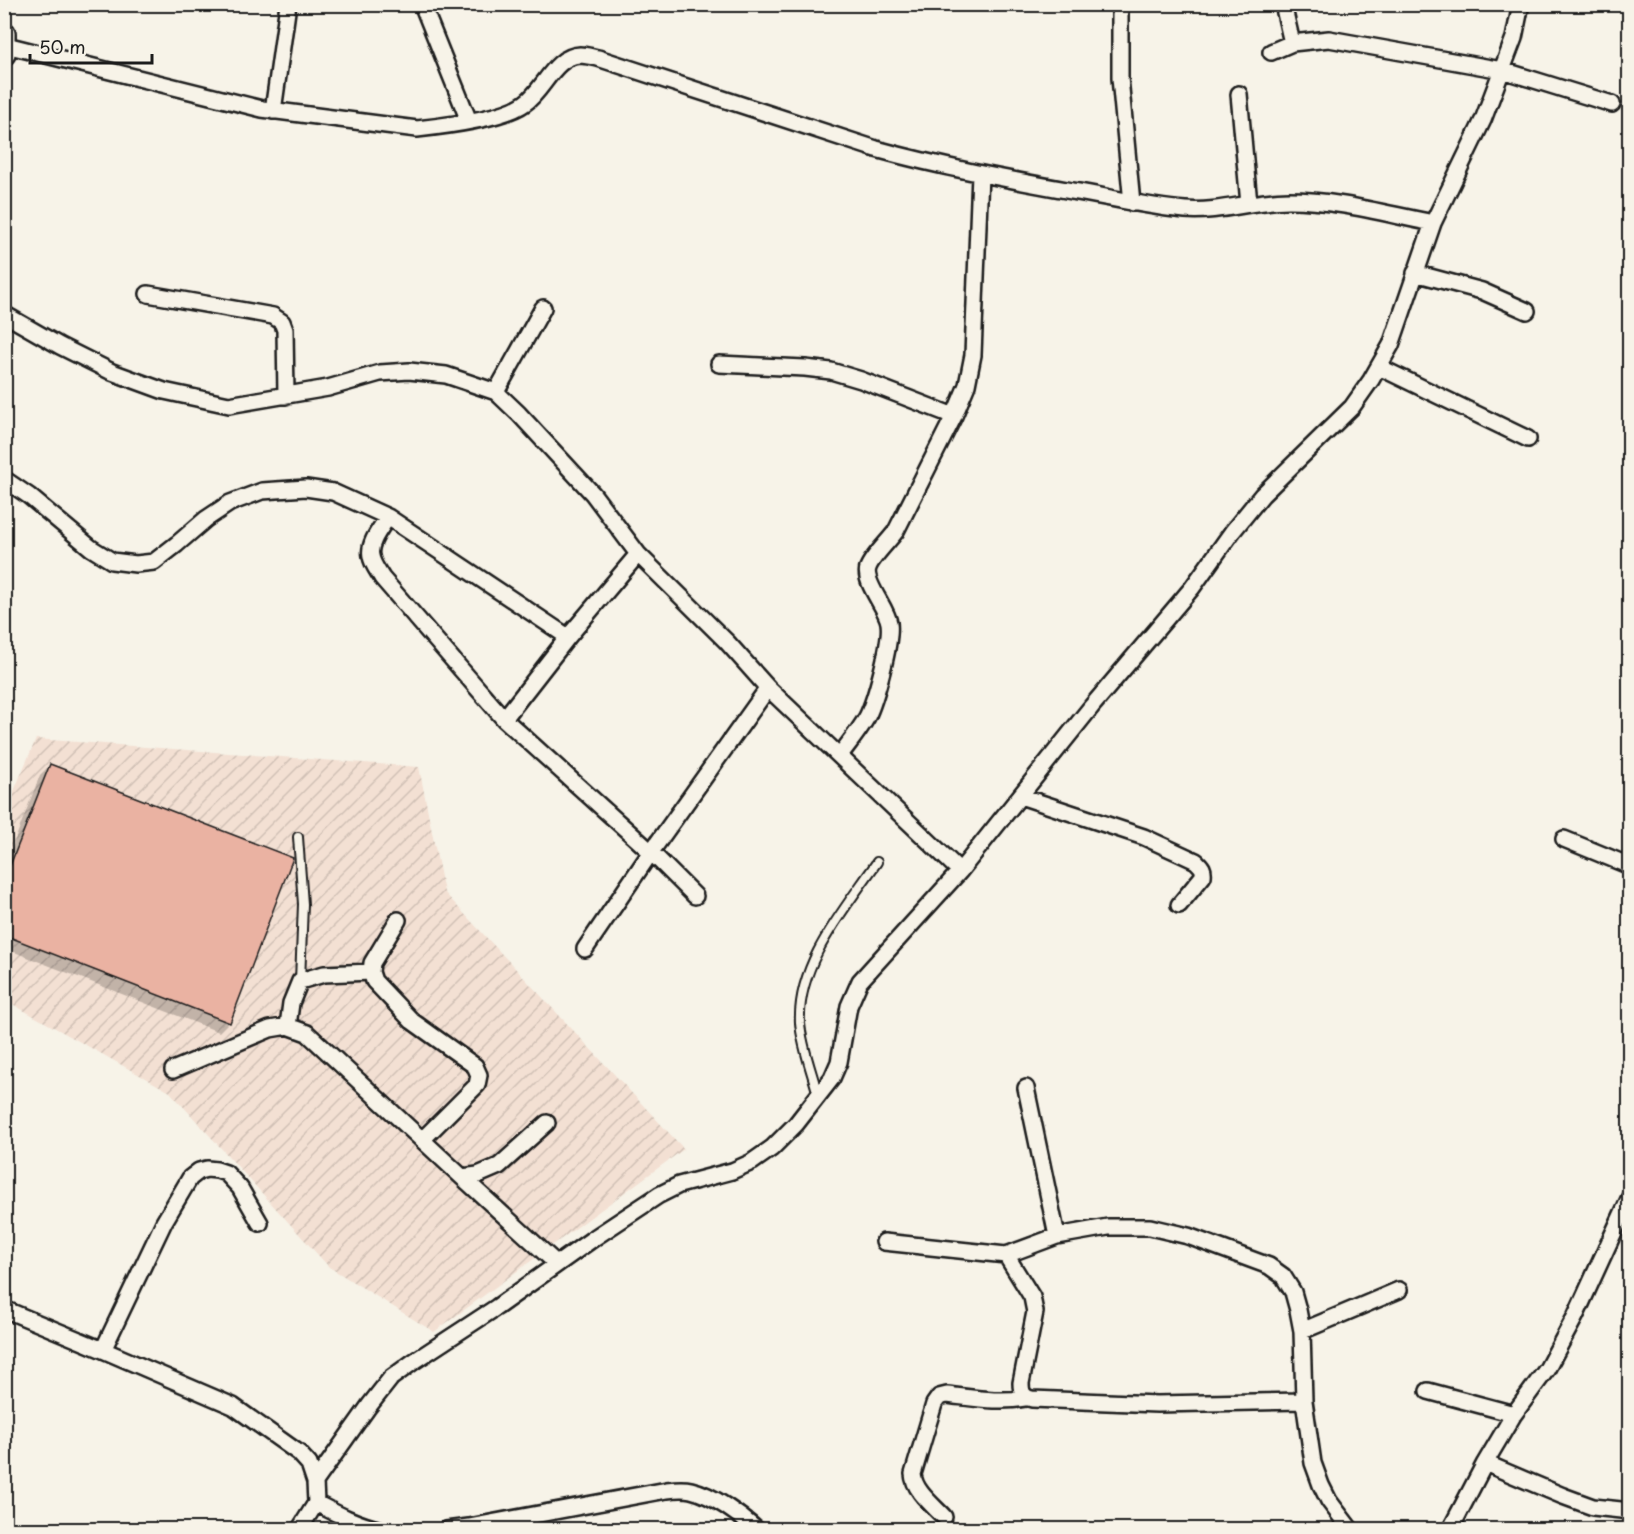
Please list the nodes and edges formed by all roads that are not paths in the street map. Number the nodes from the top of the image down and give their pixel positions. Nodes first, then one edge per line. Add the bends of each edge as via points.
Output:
1 (288, 4) edge
2 (422, 4) edge
3 (1120, 4) edge
4 (1283, 4) edge
5 (1521, 4) edge
6 (1292, 43) junction
7 (5, 44) edge
8 (1271, 52) dead end
9 (1502, 70) junction
10 (1239, 94) dead end
11 (1612, 104) dead end
12 (273, 111) junction
13 (469, 121) junction
14 (980, 174) junction
15 (1132, 203) junction
16 (1249, 204) junction
17 (1433, 222) junction
18 (1416, 273) junction
19 (148, 294) dead end
20 (543, 308) dead end
21 (1527, 311) dead end
22 (4, 314) edge
23 (719, 364) dead end
24 (1379, 367) junction
25 (496, 392) junction
26 (286, 396) junction
27 (954, 416) junction
28 (1528, 439) dead end
29 (4, 478) edge
30 (388, 517) junction
31 (638, 554) junction
32 (568, 637) junction
33 (768, 688) junction
34 (504, 719) junction
35 (840, 755) junction
36 (1020, 796) junction
37 (298, 837) dead end
38 (1564, 839) dead end
39 (651, 852) junction
40 (878, 862) dead end
41 (1629, 866) edge
42 (960, 871) junction
43 (695, 896) dead end
44 (1179, 905) dead end
45 (398, 920) dead end
46 (585, 949) dead end
47 (370, 972) junction
48 (300, 981) junction
49 (288, 1026) junction
50 (173, 1070) dead end
51 (1026, 1088) dead end
52 (818, 1095) junction
53 (547, 1123) dead end
54 (422, 1140) junction
55 (462, 1177) junction
56 (1629, 1197) edge
57 (260, 1223) dead end
58 (1057, 1236) junction
59 (884, 1242) dead end
60 (1006, 1255) junction
61 (557, 1264) junction
62 (1399, 1290) dead end
63 (5, 1312) edge
64 (1302, 1331) junction
65 (104, 1350) junction
66 (1428, 1391) dead end
67 (1026, 1398) junction
68 (1304, 1401) junction
69 (1514, 1414) junction
70 (1485, 1462) junction
71 (315, 1482) junction
72 (316, 1503) junction
73 (1629, 1511) edge
74 (944, 1517) dead end
75 (299, 1530) edge
76 (382, 1530) edge
77 (446, 1530) edge
78 (757, 1530) edge
79 (1351, 1530) edge
80 (1450, 1530) edge

1 - 12 street
2 - 13 street
3 - 15 street via 1120,78
4 - 6 street
5 - 9 street
6 - 8 street
6 - 9 street via 1329,39
7 - 12 street
9 - 11 street
9 - 17 street via 1483,120
10 - 16 street
12 - 13 street via 417,129
13 - 14 street via 525,104 560,63 578,55 598,58 876,149
14 - 15 street
14 - 27 street via 973,355 967,385
15 - 16 street via 1187,211
16 - 17 street via 1311,201
17 - 18 street
18 - 21 street via 1482,291
18 - 24 street via 1391,345
19 - 26 street via 273,316 282,321
20 - 25 street
22 - 26 street via 112,372 164,391 229,405
23 - 27 street via 831,371
24 - 28 street
24 - 36 street via 1352,407 1262,495 1192,588
25 - 26 street via 446,375 409,371 380,373
25 - 31 street via 592,494
27 - 35 street via 896,531 867,570 885,610 890,635 872,705
29 - 30 street via 98,552 112,561 136,564 154,561 230,503 262,491 306,488 333,492
30 - 32 street
30 - 34 street via 372,545 373,564
31 - 32 street
31 - 33 street
32 - 34 street
33 - 35 street
33 - 39 street
34 - 39 street
35 - 42 street
36 - 42 street
36 - 44 street via 1144,837 1196,861 1202,866 1203,876
37 - 48 lane via 303,904
38 - 41 street
39 - 43 street
39 - 46 street
40 - 52 lane via 824,940 809,971 800,1006 800,1024
42 - 52 street via 860,981 849,1006 839,1062
45 - 47 street
47 - 48 street via 324,974
47 - 54 street via 412,1021 475,1066 479,1075 477,1085
48 - 49 street via 291,1003
49 - 50 street via 270,1029
49 - 54 street via 307,1033
51 - 58 street
52 - 61 street via 796,1124 752,1162 659,1195
53 - 55 street via 499,1167
54 - 55 street
55 - 61 street
56 - 69 street via 1575,1317 1547,1369
57 - 65 street via 240,1188 226,1173 207,1169 190,1178 164,1222
58 - 60 street
58 - 64 street via 1108,1227 1150,1227 1188,1236 1269,1266 1283,1276 1293,1292
59 - 60 street
60 - 67 street via 1032,1297 1035,1312 1021,1383
61 - 71 street via 391,1378
62 - 64 street
63 - 65 street
64 - 68 street
65 - 71 street via 233,1406 299,1453 309,1464
66 - 69 street
67 - 68 street via 1157,1404
67 - 74 street via 998,1401 947,1395 934,1404 913,1481
68 - 79 street via 1313,1463 1321,1485
69 - 70 street
70 - 73 street via 1593,1507
70 - 80 street
71 - 72 street
72 - 75 street
72 - 76 street via 344,1518
77 - 78 street via 683,1489 703,1494 746,1519

